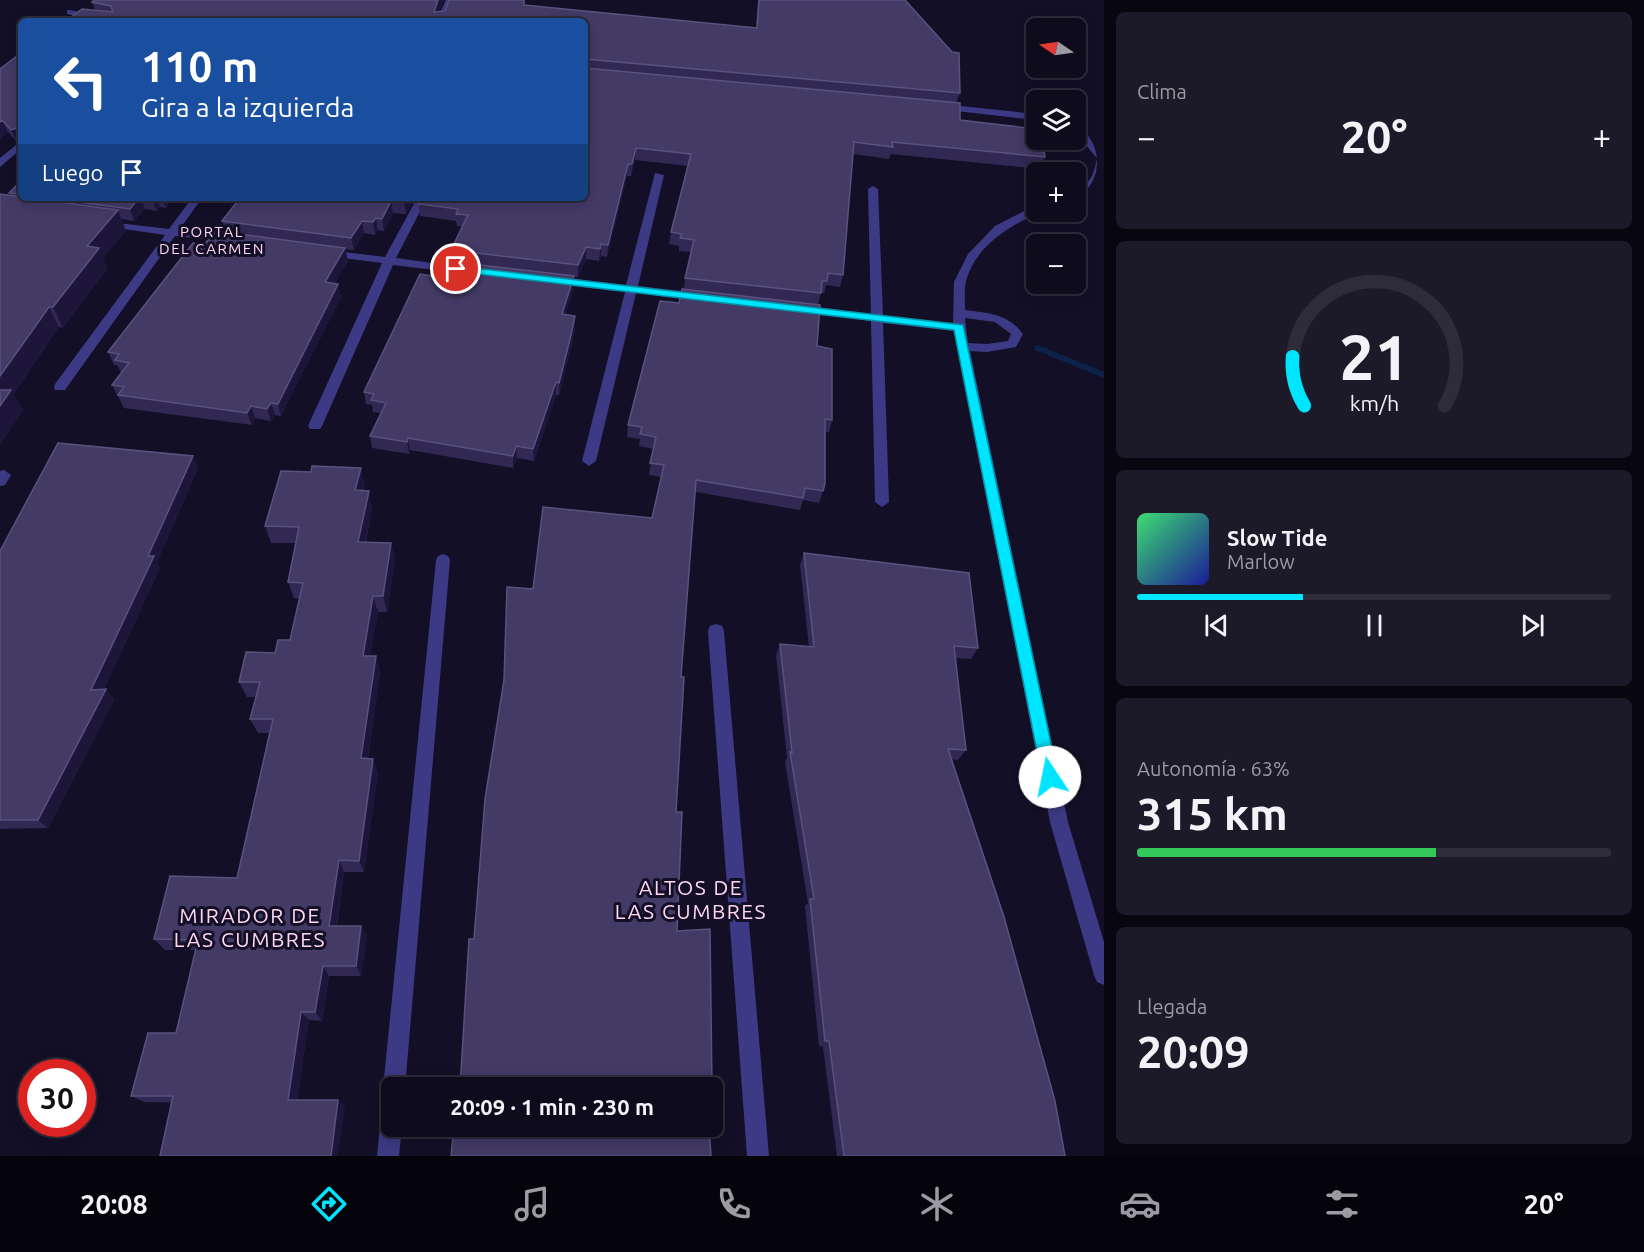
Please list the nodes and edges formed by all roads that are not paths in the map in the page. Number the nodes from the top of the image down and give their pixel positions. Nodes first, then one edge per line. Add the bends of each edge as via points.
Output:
1 (450, 0) edge
2 (70, 12) dead end
3 (97, 18) edge
4 (441, 18) edge
5 (926, 105) edge
6 (1026, 116) edge
7 (1086, 138) edge
8 (18, 147) edge
9 (0, 164) edge
10 (659, 176) dead end
11 (873, 189) dead end
12 (1086, 190) edge
13 (195, 201) edge
14 (420, 201) edge
15 (1026, 214) edge
16 (92, 221) edge
17 (173, 232) junction
18 (241, 241) edge
19 (310, 250) edge
20 (390, 261) junction
21 (471, 271) edge
22 (540, 279) edge
23 (633, 290) junction
24 (714, 299) edge
25 (784, 307) edge
26 (877, 318) junction
27 (959, 320) junction
28 (962, 347) junction
29 (60, 387) dead end
30 (315, 426) dead end
31 (589, 460) dead end
32 (882, 502) dead end
33 (443, 560) dead end
34 (716, 632) dead end
35 (1104, 975) edge
36 (395, 1077) edge
37 (390, 1137) edge
38 (388, 1156) edge
39 (758, 1156) edge

1 - 4 street
2 - 3 street
5 - 6 street
7 - 12 street via 1102,158 1100,175
8 - 9 street
10 - 23 street
11 - 26 street
13 - 17 street
14 - 20 street
15 - 27 street via 999,228 974,254 960,282
16 - 17 street
17 - 18 street
17 - 29 street
19 - 20 street
20 - 21 street
20 - 30 street
22 - 23 street
23 - 24 street
23 - 31 street
25 - 26 street
26 - 27 street
26 - 32 street
27 - 28 street
27 - 28 street via 994,318 1011,324 1017,334 1012,344
28 - 35 street via 1059,822
33 - 36 street
34 - 39 street
37 - 38 street

